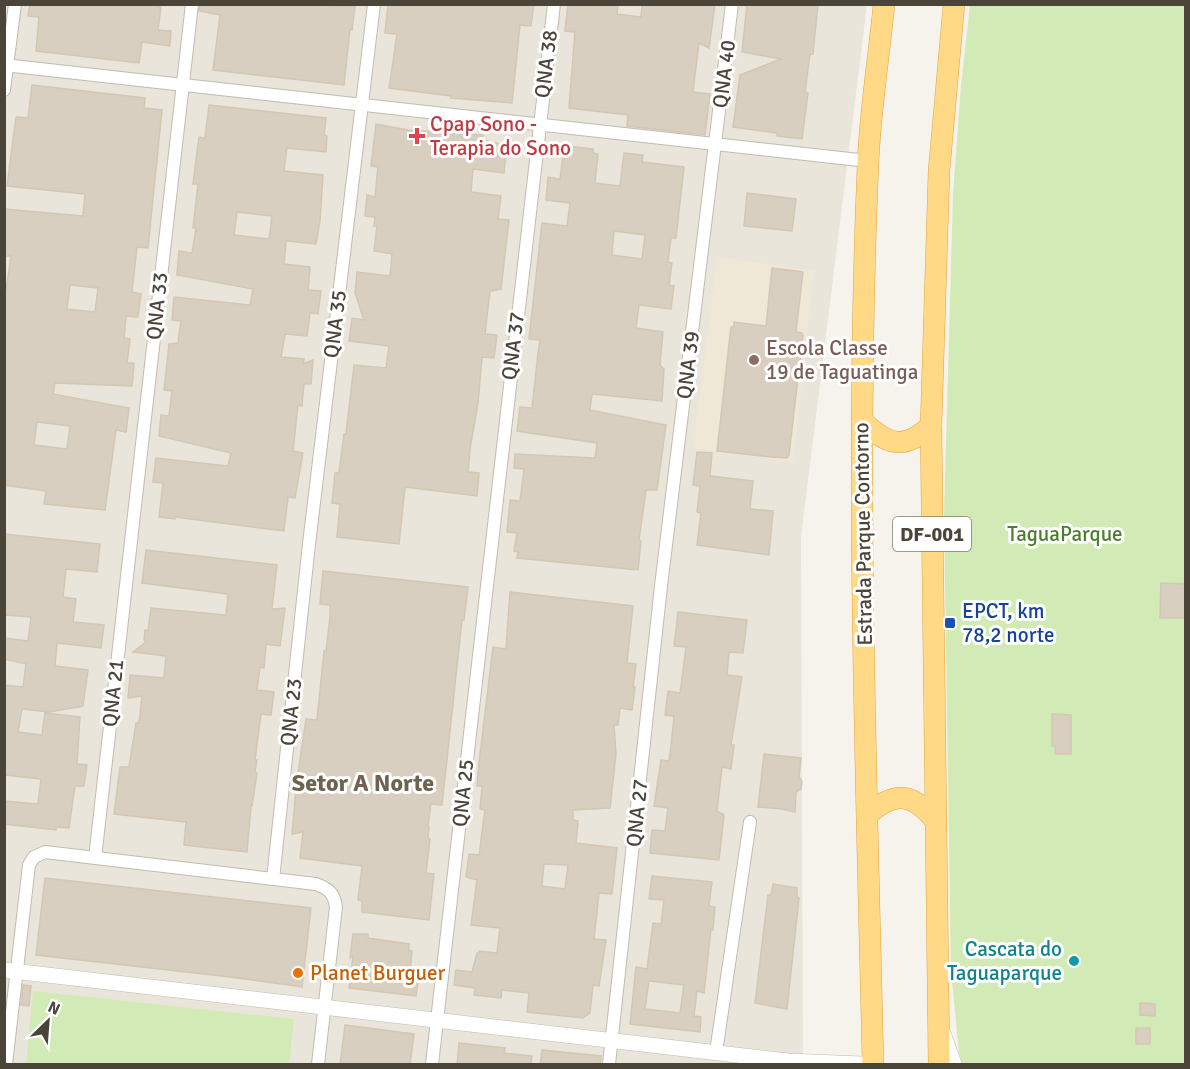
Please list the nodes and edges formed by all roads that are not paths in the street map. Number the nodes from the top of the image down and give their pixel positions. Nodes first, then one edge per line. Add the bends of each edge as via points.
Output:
1 (15, 4) edge
2 (192, 4) edge
3 (374, 4) edge
4 (554, 4) edge
5 (732, 4) edge
6 (884, 4) edge
7 (954, 4) edge
8 (6, 65) edge
9 (183, 84) junction
10 (4, 90) edge
11 (361, 104) junction
12 (539, 124) junction
13 (716, 144) junction
14 (868, 161) junction
15 (862, 422) junction
16 (931, 426) junction
17 (132, 527) joint
18 (309, 544) joint
19 (488, 567) joint
20 (661, 586) joint
21 (867, 815) junction
22 (935, 820) junction
23 (750, 822) dead end
24 (95, 858) junction
25 (273, 879) junction
26 (11, 970) edge
27 (325, 1006) junction
28 (437, 1019) junction
29 (939, 1023) junction
30 (612, 1040) junction
31 (716, 1052) junction
32 (788, 1063) edge
33 (6, 1065) edge
34 (318, 1065) edge
35 (432, 1065) edge
36 (609, 1065) edge
37 (861, 1065) edge
38 (873, 1065) edge
39 (939, 1065) edge
40 (954, 1065) edge

1 - 8 street
2 - 9 street, QNA 33
3 - 11 street, QNA 35
4 - 12 street, QNA 38
5 - 13 street, QNA 40
6 - 14 highway, Estrada Parque Contorno / DF-001
7 - 16 highway, DF-001 via 939,171
8 - 9 street
8 - 10 street
9 - 11 street
9 - 17 street, QNA 33
11 - 12 street
11 - 18 street, QNA 35
12 - 13 street
12 - 19 street, QNA 37
13 - 14 street
13 - 20 street, QNA 39
14 - 15 highway, Estrada Parque Contorno / DF-001
15 - 16 highway via 876,435 903,443
15 - 21 highway, Estrada Parque Contorno / DF-001
16 - 22 highway, DF-001
17 - 24 street, QNA 21
18 - 25 street, QNA 23
19 - 28 street, QNA 25
20 - 30 street, QNA 27
21 - 22 highway via 890,798 902,797 915,801
21 - 38 highway, Estrada Parque Contorno / DF-001
22 - 29 highway, DF-001
23 - 31 street
24 - 25 street
24 - 26 street via 45,852 34,857 29,865
25 - 27 street via 316,884 334,896
26 - 27 street
26 - 33 street
27 - 28 street
27 - 34 street
28 - 30 street
28 - 35 street, QNA 25
29 - 39 highway, DF-001
29 - 40 street
30 - 31 street
30 - 36 street, QNA 27
31 - 32 street
32 - 37 street

